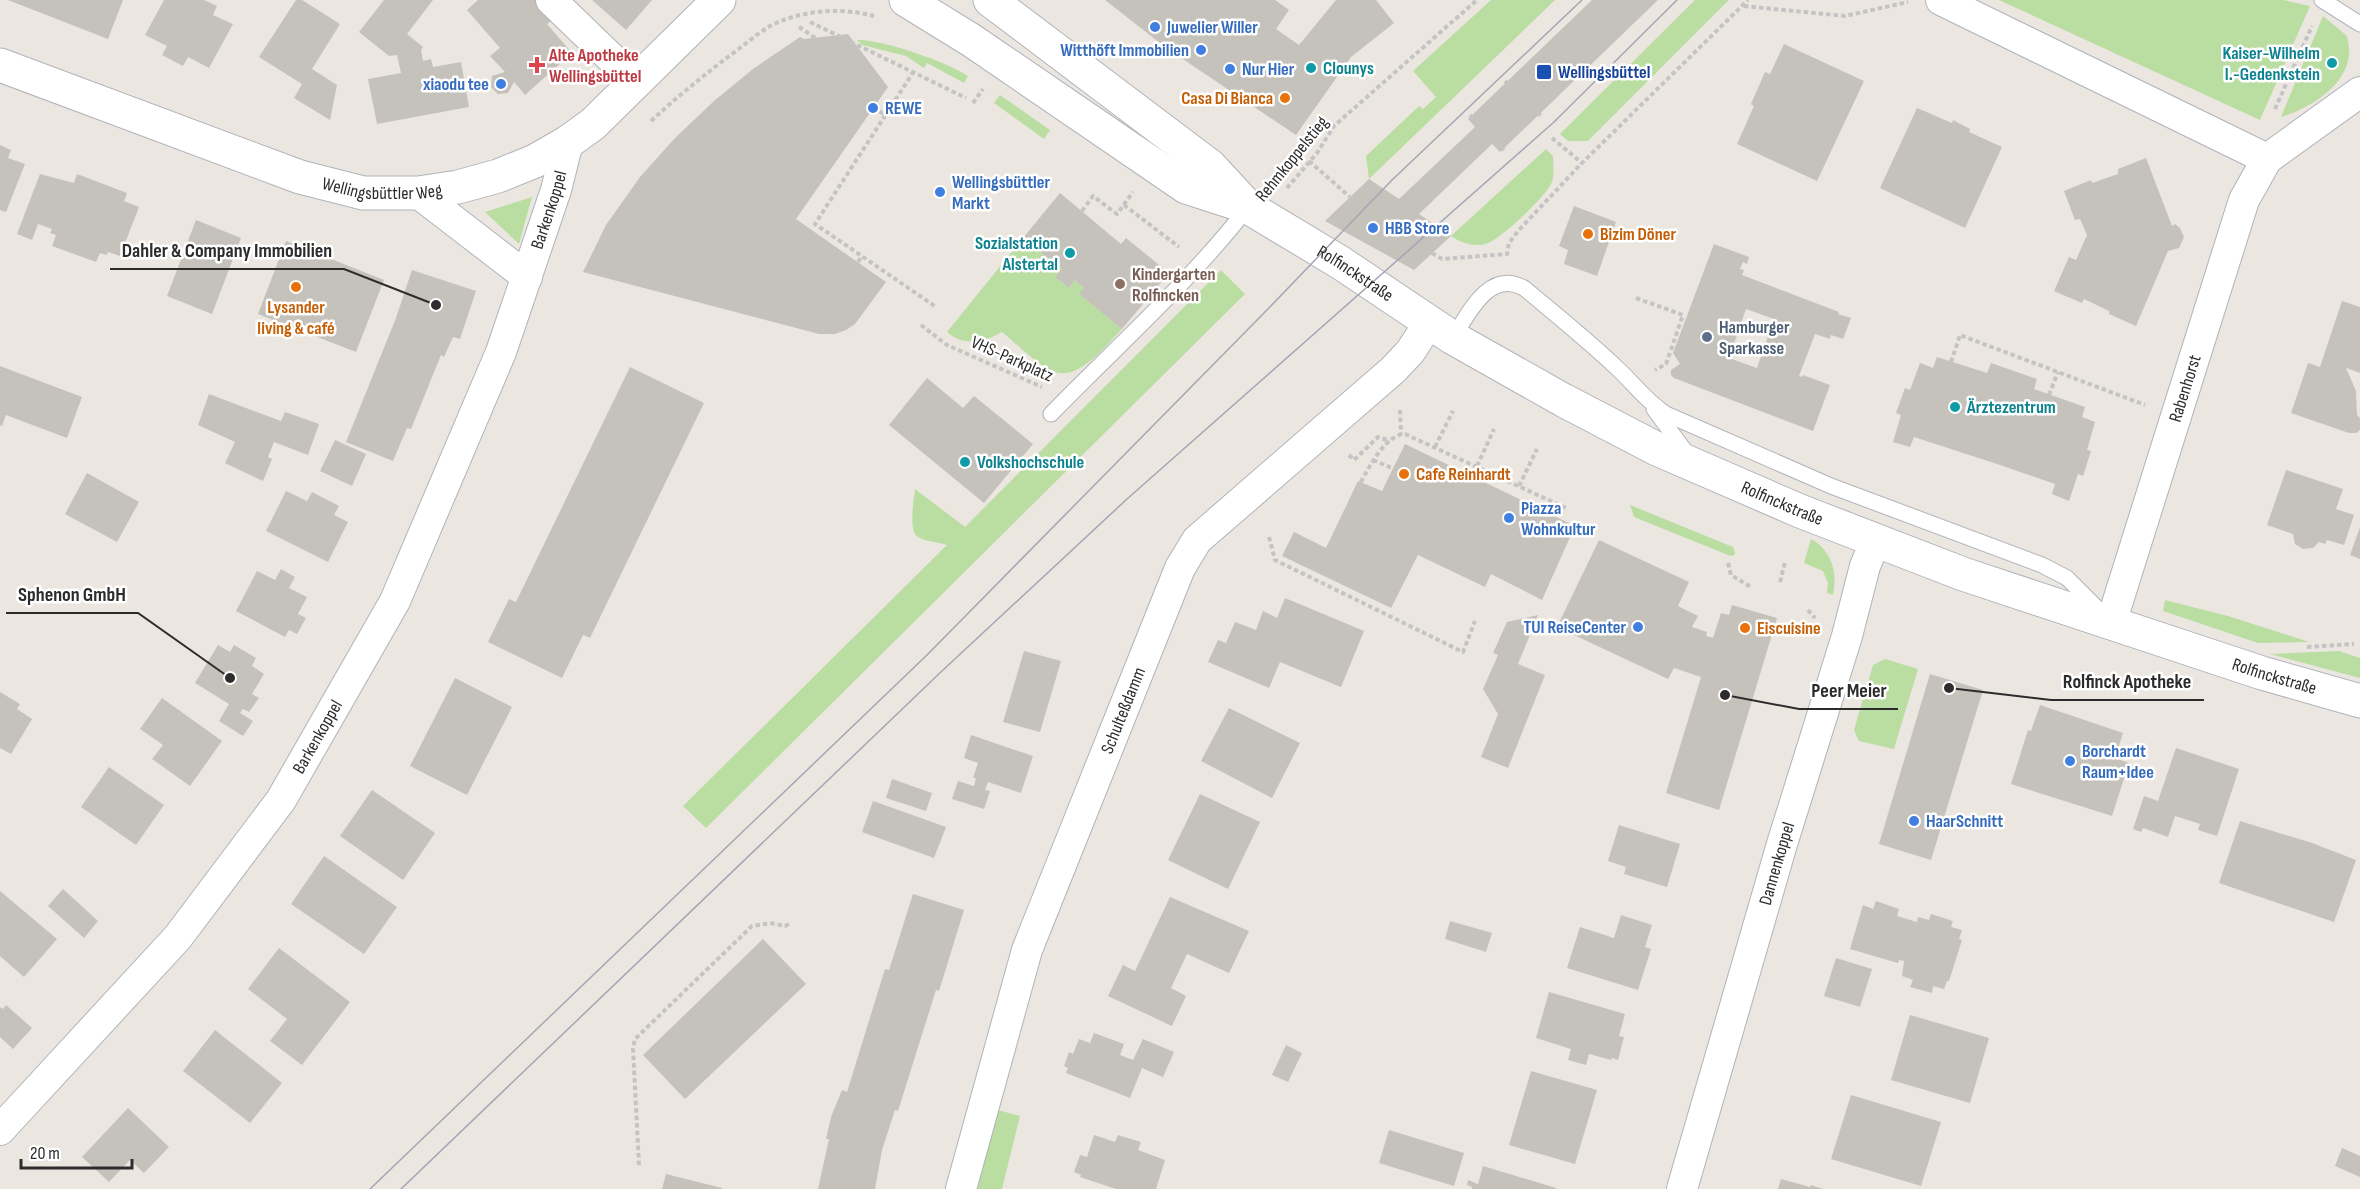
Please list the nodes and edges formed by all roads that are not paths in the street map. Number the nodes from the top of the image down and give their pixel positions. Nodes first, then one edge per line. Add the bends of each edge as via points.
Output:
1 (551, 0) edge
2 (719, 0) edge
3 (990, 0) edge
4 (1941, 0) edge
5 (2323, 0) edge
6 (894, 9) edge
7 (2360, 24) edge
8 (0, 65) edge
9 (636, 82) junction
10 (2356, 102) edge
11 (568, 142) junction
12 (2262, 156) junction
13 (418, 193) junction
14 (1256, 212) junction
15 (527, 277) junction
16 (1441, 331) junction
17 (1648, 400) junction
18 (1051, 414) dead end
19 (1703, 470) junction
20 (1876, 540) junction
21 (2111, 623) junction
22 (2360, 702) edge
23 (0, 1130) edge
24 (961, 1189) edge
25 (1682, 1189) edge

1 - 9 street
2 - 9 main road, Wellingsbüttler Weg
3 - 14 main road, Rolfinckstraße via 1210,166
4 - 12 street
5 - 7 lane
6 - 14 main road, Rolfinckstraße via 971,40 1186,187
8 - 13 main road, Wellingsbüttler Weg via 300,177 363,193
9 - 11 main road, Wellingsbüttler Weg via 593,124
10 - 12 street, Rabenhorst
11 - 13 main road, Wellingsbüttler Weg via 498,176
11 - 15 street, Barkenkoppel
12 - 21 street, Rabenhorst via 2244,200
13 - 15 street, Barkenkoppel
14 - 16 main road, Rolfinckstraße via 1341,263
14 - 18 lane via 1227,234
15 - 23 street, Barkenkoppel via 501,352 395,601 281,800 178,937
16 - 17 lane via 1494,285 1516,283 1612,364
16 - 19 main road, Rolfinckstraße via 1563,400
16 - 24 street, Schulteßdamm via 1410,352 1197,540 1180,568 1027,950
17 - 19 lane via 1685,452
17 - 21 lane via 1666,414 1831,486 2042,564 2067,578
19 - 20 main road, Rolfinckstraße
20 - 21 main road, Rolfinckstraße via 1963,574
20 - 25 street, Dannenkoppel via 1865,566
21 - 22 main road, Rolfinckstraße

